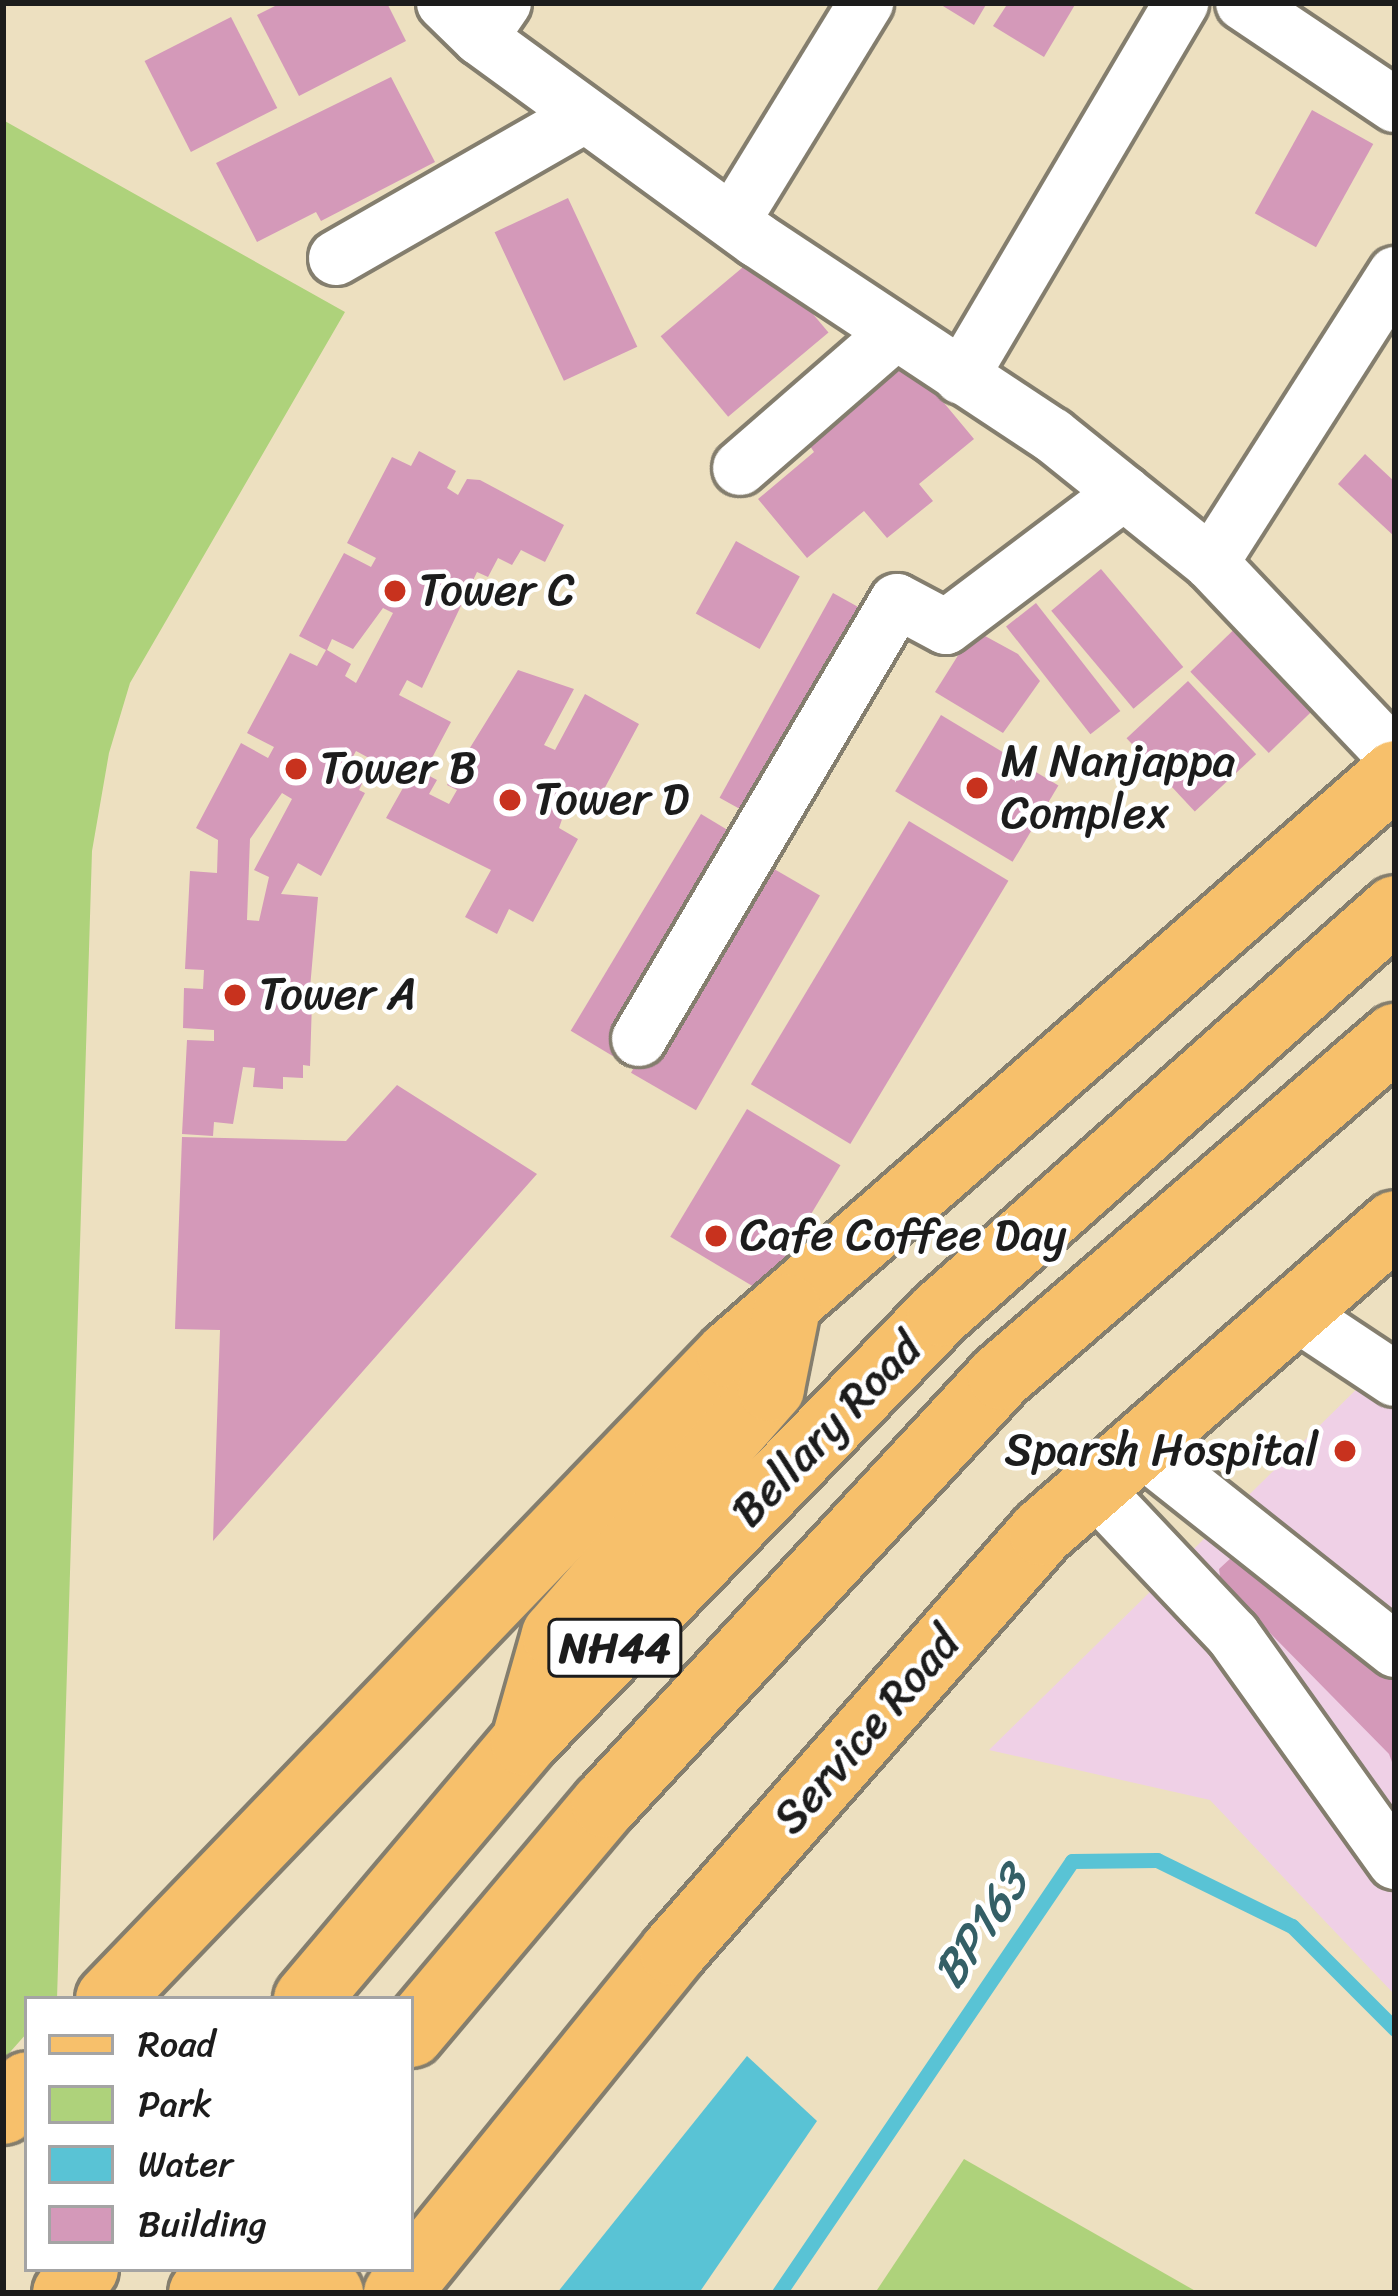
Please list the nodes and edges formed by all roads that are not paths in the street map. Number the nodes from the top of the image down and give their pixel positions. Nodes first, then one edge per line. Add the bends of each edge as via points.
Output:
1 (866, 3) edge
2 (1181, 3) edge
3 (1243, 3) edge
4 (476, 15) edge
5 (1317, 24) edge
6 (1395, 105) edge
7 (582, 117) junction
8 (733, 220) junction
9 (336, 258) dead end
10 (1395, 274) edge
11 (894, 334) junction
12 (961, 376) junction
13 (740, 468) dead end
14 (1124, 493) junction
15 (1211, 563) junction
16 (1395, 757) edge
17 (1395, 774) edge
18 (1395, 909) edge
19 (1395, 1037) edge
20 (639, 1039) dead end
21 (1395, 1224) edge
22 (788, 1308) junction
23 (1294, 1312) junction
24 (1395, 1379) edge
25 (1116, 1467) junction
26 (1395, 1650) edge
27 (524, 1742) junction
28 (1395, 1862) edge
29 (112, 1996) edge
30 (310, 1996) edge
31 (414, 2030) edge
32 (24, 2088) edge
33 (3, 2111) edge
34 (266, 2272) edge
35 (330, 2293) edge
36 (397, 2293) edge

1 - 8 street
2 - 12 street
3 - 5 street
4 - 7 street
5 - 6 street
7 - 8 street
7 - 9 street
8 - 11 street
10 - 15 street
11 - 12 street
11 - 13 street
12 - 14 street
14 - 15 street
14 - 20 street via 946,626 897,601
15 - 16 street
17 - 22 main road
18 - 27 main road, Bellary Road / NH44 via 940,1313
19 - 31 main road, Bellary Road / NH44 via 1001,1376 605,1804
21 - 23 main road, Service Road
22 - 27 main road via 771,1388 555,1635
22 - 29 main road via 730,1354
23 - 24 street
23 - 25 main road, Service Road
25 - 26 street
25 - 28 street
25 - 36 main road, Service Road via 1042,1532 674,1952
27 - 30 main road, Bellary Road / NH44
32 - 33 main road
34 - 35 main road

